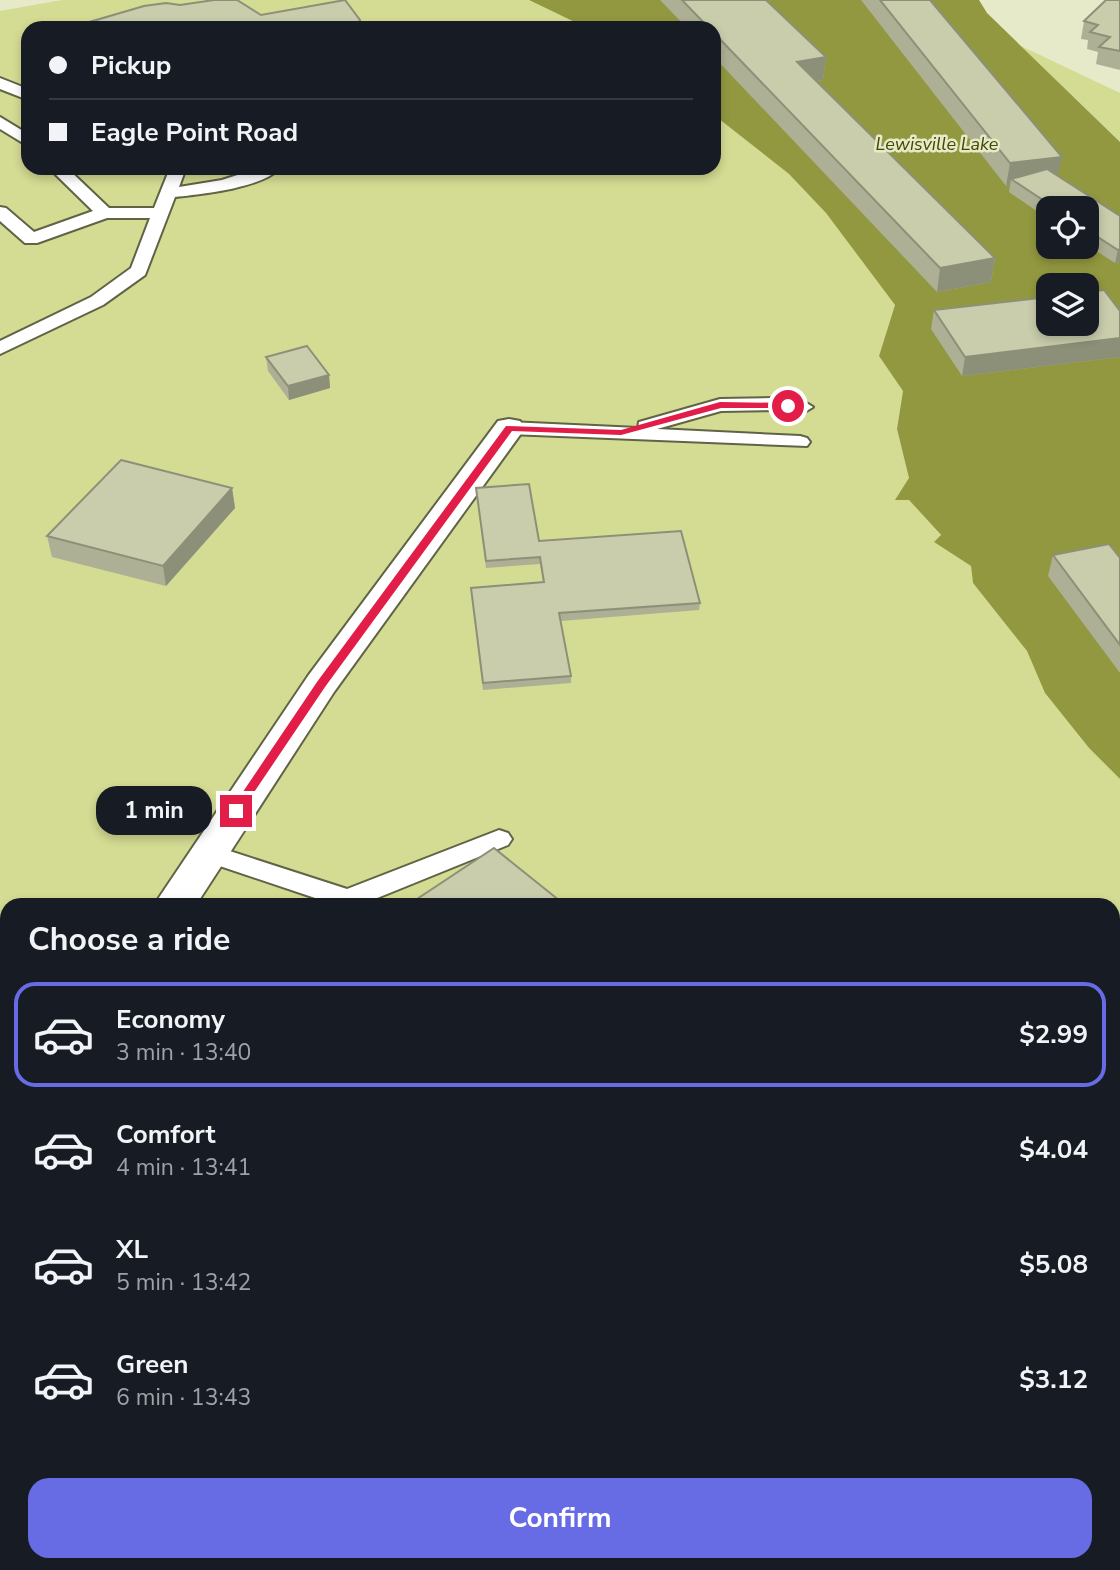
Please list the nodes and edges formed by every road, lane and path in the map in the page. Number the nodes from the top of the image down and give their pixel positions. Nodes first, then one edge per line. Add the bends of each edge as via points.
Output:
1 (0, 83) edge
2 (21, 92) edge
3 (21, 94) edge
4 (0, 99) edge
5 (0, 122) edge
6 (21, 134) edge
7 (64, 175) edge
8 (175, 175) edge
9 (259, 175) edge
10 (169, 192) junction
11 (0, 212) edge
12 (105, 213) junction
13 (162, 213) junction
14 (0, 348) edge
15 (803, 407) dead end
16 (509, 428) joint
17 (621, 432) junction
18 (800, 442) dead end
19 (499, 839) dead end
20 (208, 853) junction
21 (179, 898) edge
22 (345, 898) edge
23 (351, 898) edge

1 - 2 lane
3 - 4 lane
5 - 6 lane
7 - 12 lane
8 - 10 lane
9 - 10 lane via 215,188
10 - 13 lane
11 - 12 lane via 31,239
12 - 13 lane
13 - 14 lane via 139,271 97,301
15 - 17 lane via 720,405
16 - 17 lane
16 - 20 street via 321,684
17 - 18 lane
19 - 23 lane
20 - 21 street
20 - 22 lane

